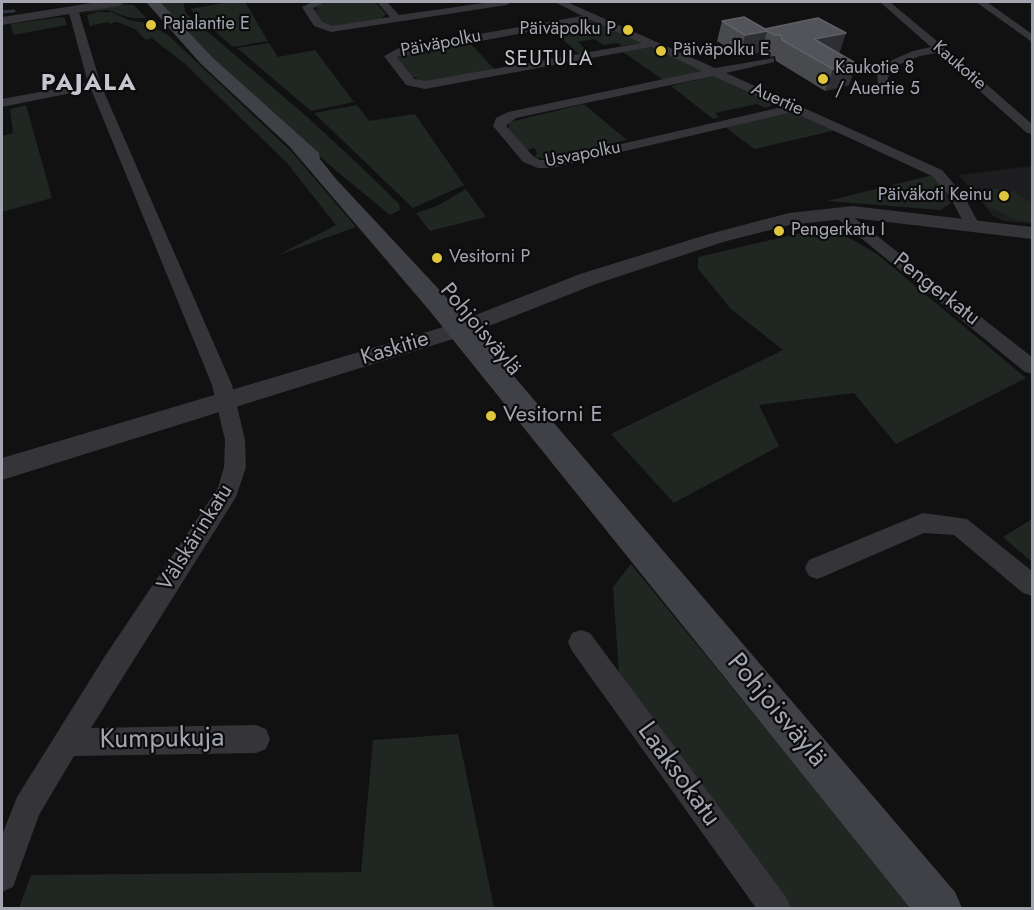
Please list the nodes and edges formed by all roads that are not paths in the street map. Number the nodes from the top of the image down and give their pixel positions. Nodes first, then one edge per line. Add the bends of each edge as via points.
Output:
1 (112, 2) edge
2 (139, 2) edge
3 (153, 2) edge
4 (320, 2) edge
5 (382, 2) edge
6 (507, 2) edge
7 (560, 2) edge
8 (885, 2) edge
9 (981, 2) edge
10 (73, 9) junction
11 (591, 17) junction
12 (397, 19) junction
13 (2, 21) edge
14 (1032, 39) edge
15 (651, 44) junction
16 (940, 49) junction
17 (770, 60) dead end
18 (207, 61) junction
19 (714, 73) junction
20 (882, 82) dead end
21 (95, 85) junction
22 (2, 103) edge
23 (795, 108) junction
24 (1032, 130) edge
25 (839, 213) junction
26 (970, 224) junction
27 (1032, 233) edge
28 (467, 327) junction
29 (1032, 367) edge
30 (226, 401) junction
31 (2, 469) edge
32 (817, 568) dead end
33 (1032, 585) edge
34 (581, 642) dead end
35 (256, 738) dead end
36 (67, 742) junction
37 (2, 876) edge
38 (775, 909) edge
39 (939, 909) edge

1 - 10 street
2 - 18 main road, Pohjoisväylä
3 - 18 main road, Pohjoisväylä
4 - 12 street via 308,7 324,28
5 - 12 street
6 - 12 street
7 - 11 street, Auertie
8 - 16 street, Kaukotie
9 - 14 street
10 - 13 street
10 - 21 street, Välskärinkatu
11 - 15 street, Auertie
11 - 15 street, Päiväpolku via 399,51 390,56 410,82 425,85
15 - 19 street, Auertie
16 - 20 street via 894,63 883,74
16 - 24 street, Kaukotie
17 - 19 street
18 - 28 main road, Pohjoisväylä via 297,144 438,304
19 - 23 street, Auertie
19 - 23 street, Usvapolku via 512,115 499,126 528,159 552,164
21 - 22 street
21 - 30 street, Välskärinkatu
23 - 26 street, Auertie via 937,173 957,196
25 - 26 street, Kaskitie
25 - 28 street, Kaskitie via 789,219 716,238 588,279
25 - 29 street, Pengerkatu
26 - 27 street, Kaskitie
28 - 30 street, Kaskitie
28 - 39 main road, Pohjoisväylä via 612,513
30 - 31 street, Kaskitie
30 - 36 street, Välskärinkatu via 235,440 235,467 228,491
32 - 33 street via 923,523 959,526
34 - 38 street, Laaksokatu
35 - 36 street, Kumpukuja
36 - 37 street, Välskärinkatu via 27,807

